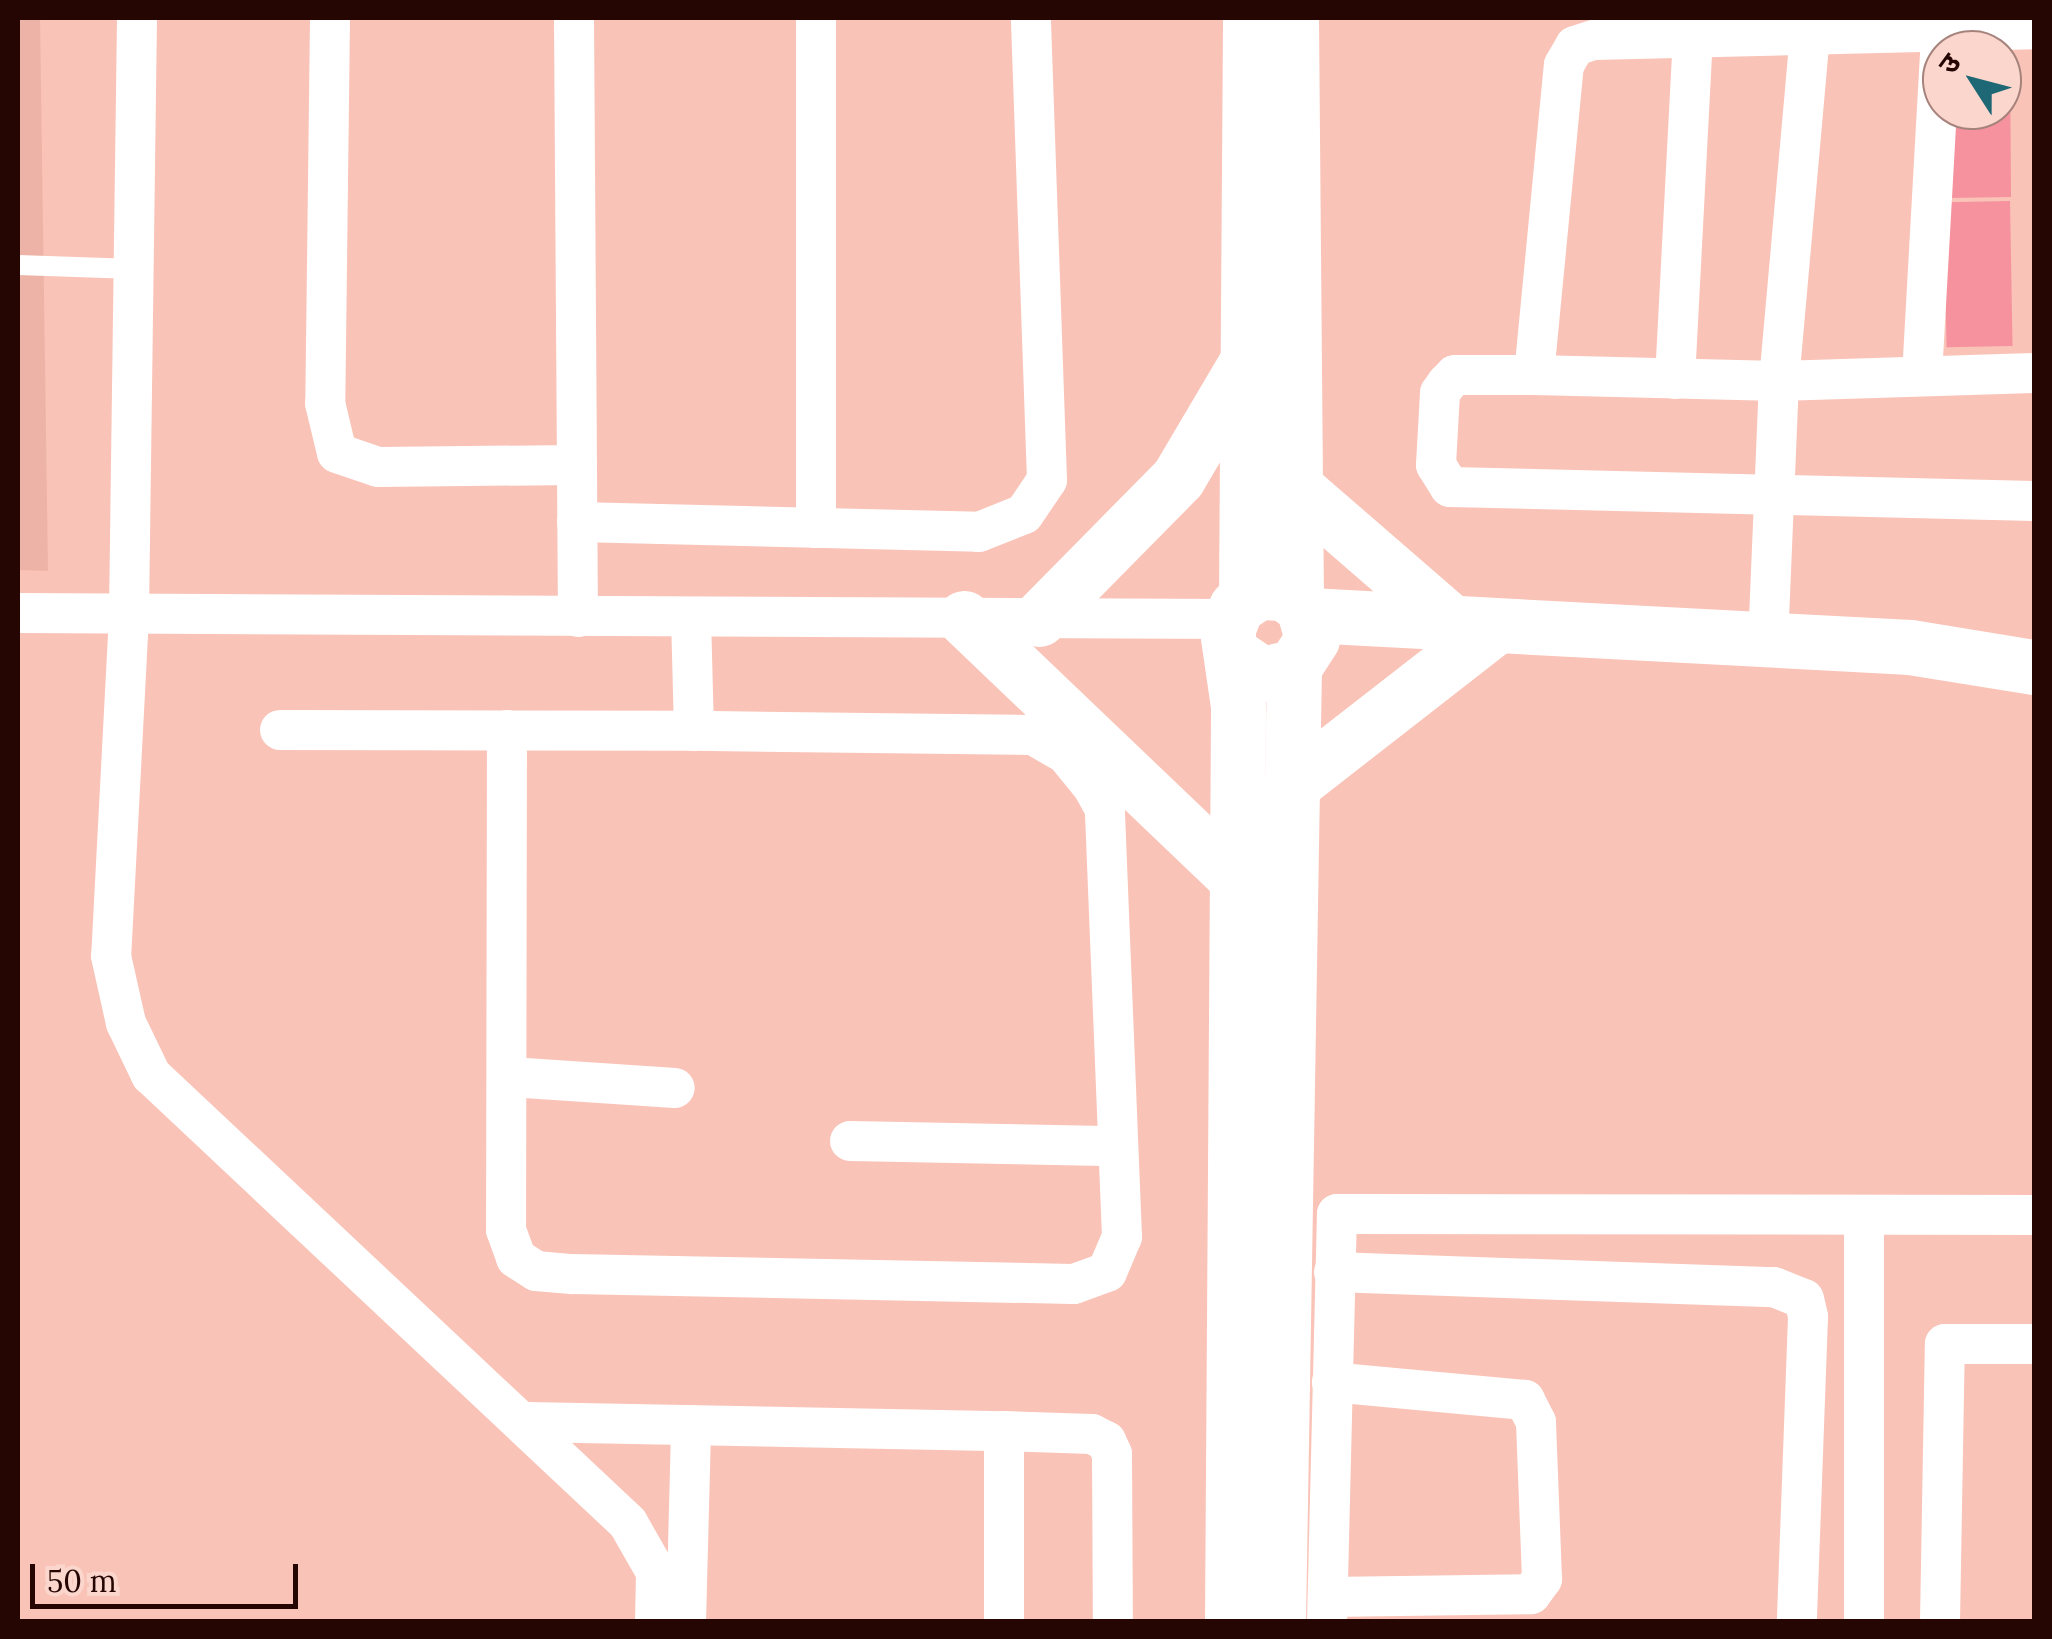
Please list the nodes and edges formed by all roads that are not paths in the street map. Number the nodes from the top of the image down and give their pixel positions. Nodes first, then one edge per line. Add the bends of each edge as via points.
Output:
1 (137, 18) edge
2 (330, 18) edge
3 (574, 18) edge
4 (816, 18) edge
5 (1031, 18) edge
6 (1250, 18) edge
7 (1291, 18) edge
8 (2034, 29) edge
9 (1988, 30) edge
10 (1922, 31) edge
11 (1810, 34) junction
12 (1693, 36) junction
13 (1936, 130) edge
14 (18, 264) edge
15 (134, 268) junction
16 (1250, 356) junction
17 (2034, 372) edge
18 (1534, 375) junction
19 (1922, 376) junction
20 (1675, 378) junction
21 (1779, 381) junction
22 (577, 465) junction
23 (1295, 487) junction
24 (1774, 497) junction
25 (2034, 501) edge
26 (577, 522) junction
27 (816, 528) junction
28 (18, 613) edge
29 (129, 616) junction
30 (578, 617) junction
31 (691, 617) junction
32 (1263, 617) junction
33 (964, 618) junction
34 (1039, 619) junction
35 (1474, 624) junction
36 (1768, 642) junction
37 (2034, 667) edge
38 (280, 730) dead end
39 (507, 730) junction
40 (694, 731) junction
41 (1292, 785) junction
42 (1237, 879) junction
43 (510, 1077) junction
44 (675, 1088) dead end
45 (850, 1141) dead end
46 (1118, 1146) junction
47 (1864, 1216) junction
48 (2034, 1216) edge
49 (1334, 1272) junction
50 (2034, 1344) edge
51 (1332, 1382) junction
52 (527, 1422) junction
53 (691, 1426) junction
54 (1004, 1431) junction
55 (1328, 1610) edge
56 (655, 1622) edge
57 (686, 1622) edge
58 (1004, 1622) edge
59 (1112, 1622) edge
60 (1232, 1622) edge
61 (1278, 1622) edge
62 (1797, 1622) edge
63 (1864, 1622) edge
64 (1940, 1622) edge

1 - 15 street
2 - 22 street via 326,403 337,454 378,467
3 - 22 street
4 - 27 street
5 - 27 street via 1046,480 1024,514 979,532
6 - 16 main road
7 - 23 main road
8 - 9 street
10 - 11 street
11 - 12 street
11 - 21 street
12 - 18 street via 1594,40 1575,46 1564,66
12 - 20 street
13 - 19 street
14 - 15 lane
15 - 29 street
16 - 32 main road
16 - 34 main road via 1178,478
17 - 19 street
18 - 20 street
18 - 24 street via 1455,375 1447,382 1440,393 1436,465 1450,487
19 - 21 street
20 - 21 street
21 - 24 street
22 - 26 street
23 - 32 main road
23 - 35 main road
24 - 25 street
24 - 36 street
26 - 27 street
26 - 30 street
28 - 29 street
29 - 30 street
29 - 52 street via 111,956 126,1023 151,1075
30 - 31 street
31 - 33 street
31 - 40 street
32 - 34 street
32 - 35 main road
32 - 41 main road via 1309,650 1294,667
32 - 42 main road
33 - 34 street
33 - 42 main road
35 - 36 main road
35 - 41 main road
36 - 37 main road via 1910,646
38 - 39 street
39 - 40 street
39 - 43 street
40 - 46 street via 1018,734 1066,754 1104,810
41 - 61 main road
42 - 60 main road
43 - 44 street
43 - 46 street via 506,1230 516,1258 536,1271 1074,1284 1108,1272 1120,1251
45 - 46 street
47 - 48 street
47 - 49 street via 1337,1214
47 - 63 street
49 - 51 street
49 - 62 street via 1774,1287 1804,1300
50 - 64 street via 1944,1344
51 - 55 street
51 - 55 street via 1526,1400 1536,1422 1542,1579 1531,1594
52 - 53 street
52 - 56 street via 628,1523 656,1572
53 - 54 street
53 - 57 street
54 - 58 street
54 - 59 street via 1092,1434 1106,1442 1112,1454

